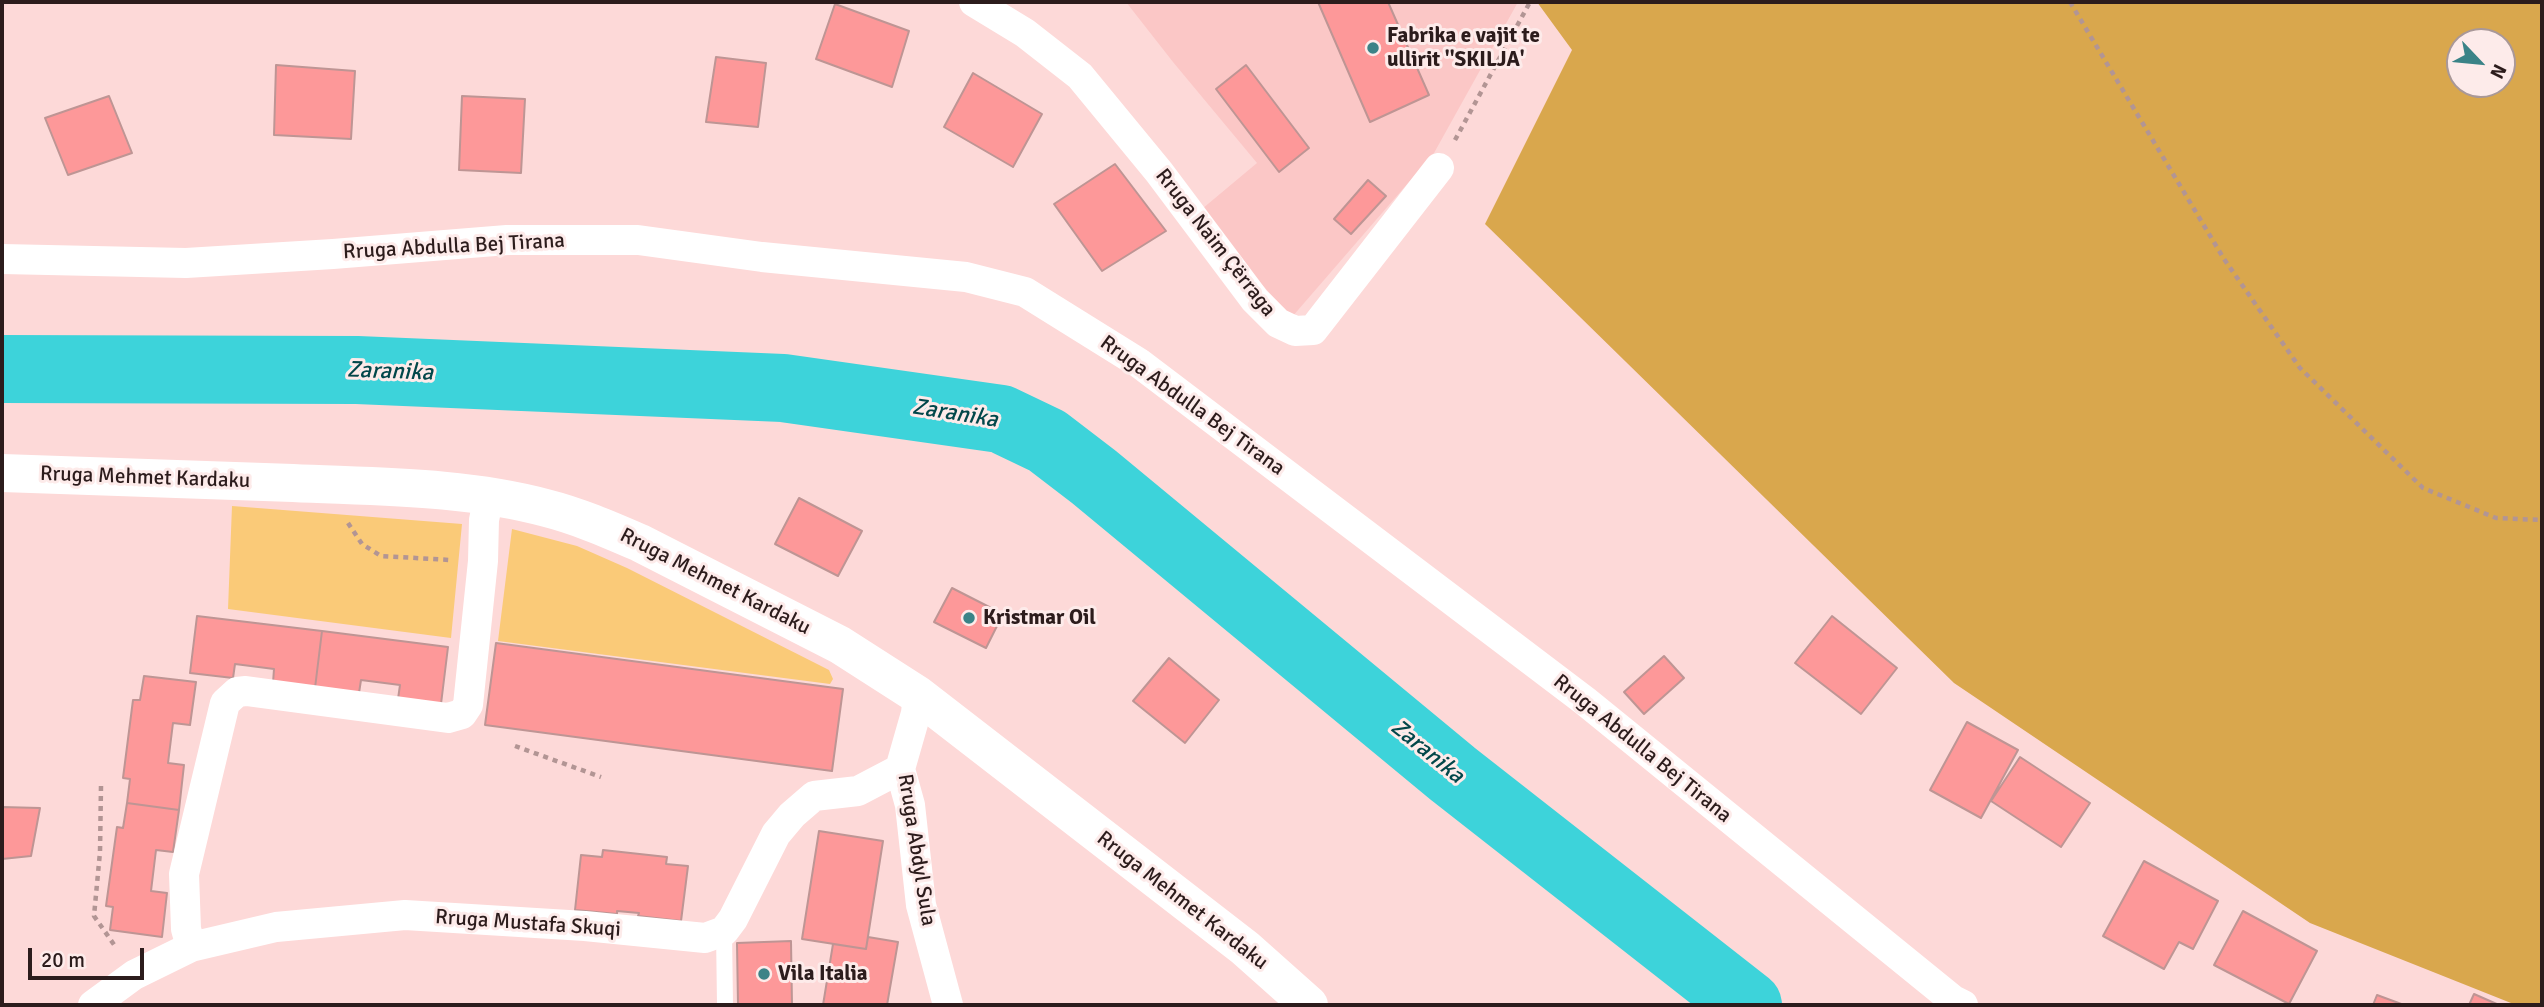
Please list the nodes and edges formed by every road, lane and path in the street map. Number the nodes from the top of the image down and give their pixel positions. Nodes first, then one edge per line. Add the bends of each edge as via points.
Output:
1 (974, 2) edge
2 (1530, 2) edge
3 (2070, 2) edge
4 (1439, 168) joint
5 (2, 259) edge
6 (2, 473) edge
7 (342, 486) junction
8 (489, 496) junction
9 (2542, 520) edge
10 (483, 561) junction
11 (918, 695) junction
12 (515, 746) dead end
13 (901, 769) junction
14 (601, 777) dead end
15 (101, 786) dead end
16 (724, 930) junction
17 (191, 947) junction
18 (134, 975) junction
19 (102, 1003) edge
20 (725, 1005) edge
21 (948, 1005) edge
22 (1309, 1005) edge
23 (1963, 1005) edge

1 - 4 street, Rruga Naim Çërraga via 1026,33 1080,76 1255,300 1278,323 1295,331 1313,330
2 - 4 path
3 - 9 path via 2224,259 2300,368 2423,488 2497,518
5 - 23 street, Rruga Abdulla Bej Tirana via 186,262 507,240 638,240 966,277 1025,292 1139,363 1585,701
6 - 7 main road, Rruga Mehmet Kardaku
7 - 8 main road, Rruga Mehmet Kardaku
7 - 10 path via 344,516 362,544 373,552 396,558
8 - 10 street
8 - 11 main road, Rruga Mehmet Kardaku via 547,508 640,543 840,645
10 - 17 street via 468,705 460,716 246,691 230,697 223,709 184,874
11 - 13 street, Rruga Abdyl Sula
11 - 22 main road, Rruga Mehmet Kardaku via 1245,948
12 - 14 path
13 - 16 street via 858,791 814,796 792,815 776,834
13 - 21 street, Rruga Abdyl Sula via 910,805 921,905
15 - 18 path via 94,916
16 - 17 street, Rruga Mustafa Skuqi via 705,938 405,915 276,927
16 - 20 lane
17 - 18 street, Rruga Mustafa Skuqi
18 - 19 street, Rruga Mustafa Skuqi

